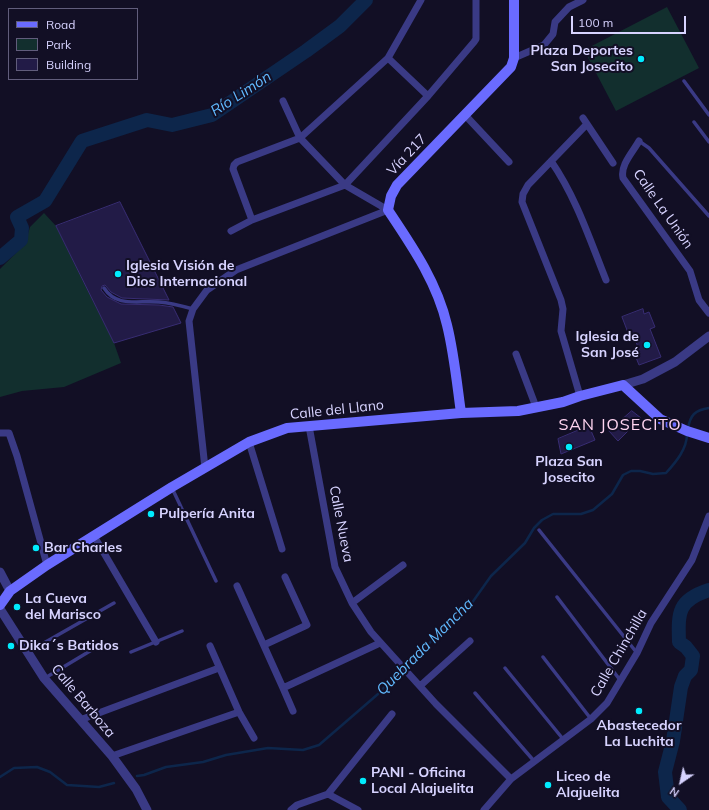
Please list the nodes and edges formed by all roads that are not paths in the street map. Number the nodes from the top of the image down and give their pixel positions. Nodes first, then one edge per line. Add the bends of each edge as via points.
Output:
1 (421, 0) edge
2 (476, 0) edge
3 (514, 0) edge
4 (583, 0) edge
5 (388, 58) junction
6 (514, 58) junction
7 (684, 81) dead end
8 (428, 96) junction
9 (283, 102) dead end
10 (709, 114) edge
11 (465, 115) junction
12 (694, 122) dead end
13 (300, 138) junction
14 (639, 141) joint
15 (709, 142) edge
16 (551, 161) junction
17 (509, 162) dead end
18 (613, 163) dead end
19 (345, 185) junction
20 (388, 210) junction
21 (709, 216) edge
22 (252, 220) junction
23 (231, 231) dead end
24 (606, 280) dead end
25 (104, 288) dead end
26 (193, 309) junction
27 (709, 313) edge
28 (709, 336) edge
29 (516, 354) dead end
30 (623, 385) junction
31 (580, 396) junction
32 (536, 407) junction
33 (461, 413) junction
34 (309, 426) junction
35 (0, 433) edge
36 (709, 438) edge
37 (249, 442) junction
38 (205, 468) junction
39 (172, 487) junction
40 (709, 516) edge
41 (708, 524) edge
42 (539, 530) dead end
43 (94, 536) junction
44 (282, 549) dead end
45 (47, 565) junction
46 (403, 565) dead end
47 (0, 572) edge
48 (285, 577) dead end
49 (216, 581) dead end
50 (237, 586) dead end
51 (10, 592) junction
52 (557, 597) dead end
53 (114, 603) dead end
54 (352, 603) junction
55 (0, 605) edge
56 (0, 609) edge
57 (182, 631) dead end
58 (470, 641) dead end
59 (156, 642) junction
60 (380, 643) junction
61 (264, 645) junction
62 (210, 646) dead end
63 (90, 651) dead end
64 (27, 652) junction
65 (132, 652) dead end
66 (637, 653) junction
67 (543, 657) dead end
68 (219, 668) junction
69 (505, 668) dead end
70 (44, 678) junction
71 (621, 681) junction
72 (420, 686) junction
73 (283, 688) junction
74 (475, 693) dead end
75 (293, 711) dead end
76 (239, 712) junction
77 (392, 714) dead end
78 (591, 719) junction
79 (80, 720) junction
80 (254, 738) dead end
81 (563, 739) junction
82 (112, 756) junction
83 (534, 761) junction
84 (511, 779) junction
85 (328, 794) junction
86 (147, 810) edge
87 (291, 810) edge
88 (358, 810) edge
89 (484, 810) edge

1 - 5 street
2 - 8 street via 476,39
3 - 6 main road
4 - 6 street via 569,7 555,22 553,34 544,46
5 - 8 street
5 - 13 street
6 - 11 main road, Vía 217 via 511,67
7 - 10 lane
8 - 19 street
9 - 13 street
11 - 17 street
11 - 20 main road, Vía 217 via 397,184
12 - 15 lane
13 - 19 street
13 - 22 street via 234,165 233,169
14 - 21 lane via 650,148
14 - 27 street, Calle La Unión via 625,164 623,178 690,271 699,300
16 - 18 street via 585,121
16 - 24 street via 573,198
16 - 31 street via 528,185 522,202 561,300 561,331
19 - 20 street
19 - 22 street
20 - 26 street via 236,270 207,290
20 - 33 main road via 417,254 434,287 447,324
22 - 23 street
25 - 26 lane via 109,295 119,300 160,302
26 - 38 street via 189,321
28 - 30 street via 675,362 643,379
29 - 32 street
30 - 31 main road, Calle del Llano
30 - 36 main road via 660,418
31 - 32 main road, Calle del Llano
32 - 33 main road, Calle del Llano via 518,411
33 - 34 main road, Calle del Llano
34 - 37 main road, Calle del Llano via 287,428
34 - 54 street, Calle Nueva via 334,567
35 - 45 street via 9,433
37 - 38 main road, Calle del Llano
37 - 44 street
38 - 39 main road, Calle del Llano
39 - 43 main road, Calle del Llano
39 - 49 lane
40 - 41 street, Calle Chinchilla
41 - 66 street, Calle Chinchilla via 692,560 651,623
42 - 66 lane
43 - 45 main road, Calle del Llano
43 - 59 street
45 - 51 main road, Calle del Llano
46 - 54 street
47 - 51 street
48 - 61 street via 307,625
50 - 61 street
51 - 55 main road, Calle del Llano
52 - 71 lane
53 - 64 lane
54 - 60 street, Calle Nueva
56 - 64 street, Calle Barboza
57 - 59 lane
58 - 72 street
59 - 65 lane
60 - 72 street, Calle Nueva
60 - 73 street
61 - 73 street
62 - 68 street
63 - 70 lane
64 - 70 street, Calle Barboza
66 - 71 street, Calle Chinchilla
67 - 78 lane
68 - 76 street
68 - 79 street
69 - 81 lane
70 - 79 street, Calle Barboza
71 - 78 street, Calle Chinchilla via 607,703
72 - 84 street, Calle Nueva
73 - 75 street
74 - 83 lane
76 - 80 street
76 - 82 street
77 - 85 street
78 - 81 street, Calle Chinchilla
79 - 82 street, Calle Barboza
81 - 83 street, Calle Chinchilla
82 - 86 street, Calle Barboza via 136,789
83 - 84 street, Calle Chinchilla
84 - 89 street, Calle Chinchilla
85 - 87 street via 297,805
85 - 88 street

